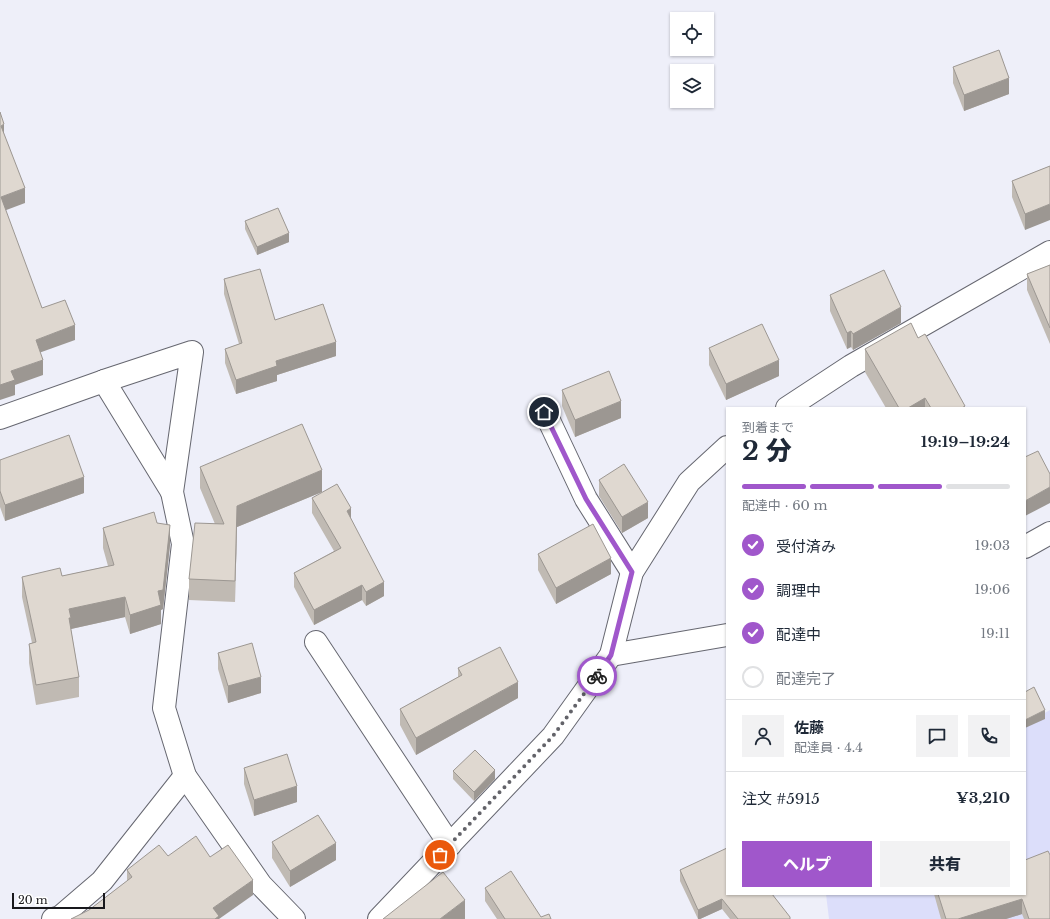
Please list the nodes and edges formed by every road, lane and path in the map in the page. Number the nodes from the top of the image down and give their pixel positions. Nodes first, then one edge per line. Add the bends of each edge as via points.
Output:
1 (1050, 252) edge
2 (104, 380) junction
3 (789, 407) edge
4 (544, 412) dead end
5 (0, 418) edge
6 (726, 448) edge
7 (172, 492) junction
8 (1050, 533) edge
9 (1026, 546) edge
10 (632, 572) junction
11 (726, 635) edge
12 (316, 642) dead end
13 (611, 655) junction
14 (185, 776) junction
15 (450, 845) junction
16 (53, 919) edge
17 (294, 919) edge
18 (379, 919) edge

1 - 3 street via 851,366
2 - 5 street
2 - 7 street
2 - 7 street via 192,352
4 - 10 street via 586,499
6 - 10 street via 689,482
7 - 14 street via 183,544 164,708
8 - 9 street
10 - 13 street
11 - 13 street
12 - 15 street
13 - 15 street via 553,736
14 - 16 street via 102,881 60,917
14 - 17 street via 262,885
15 - 18 street

